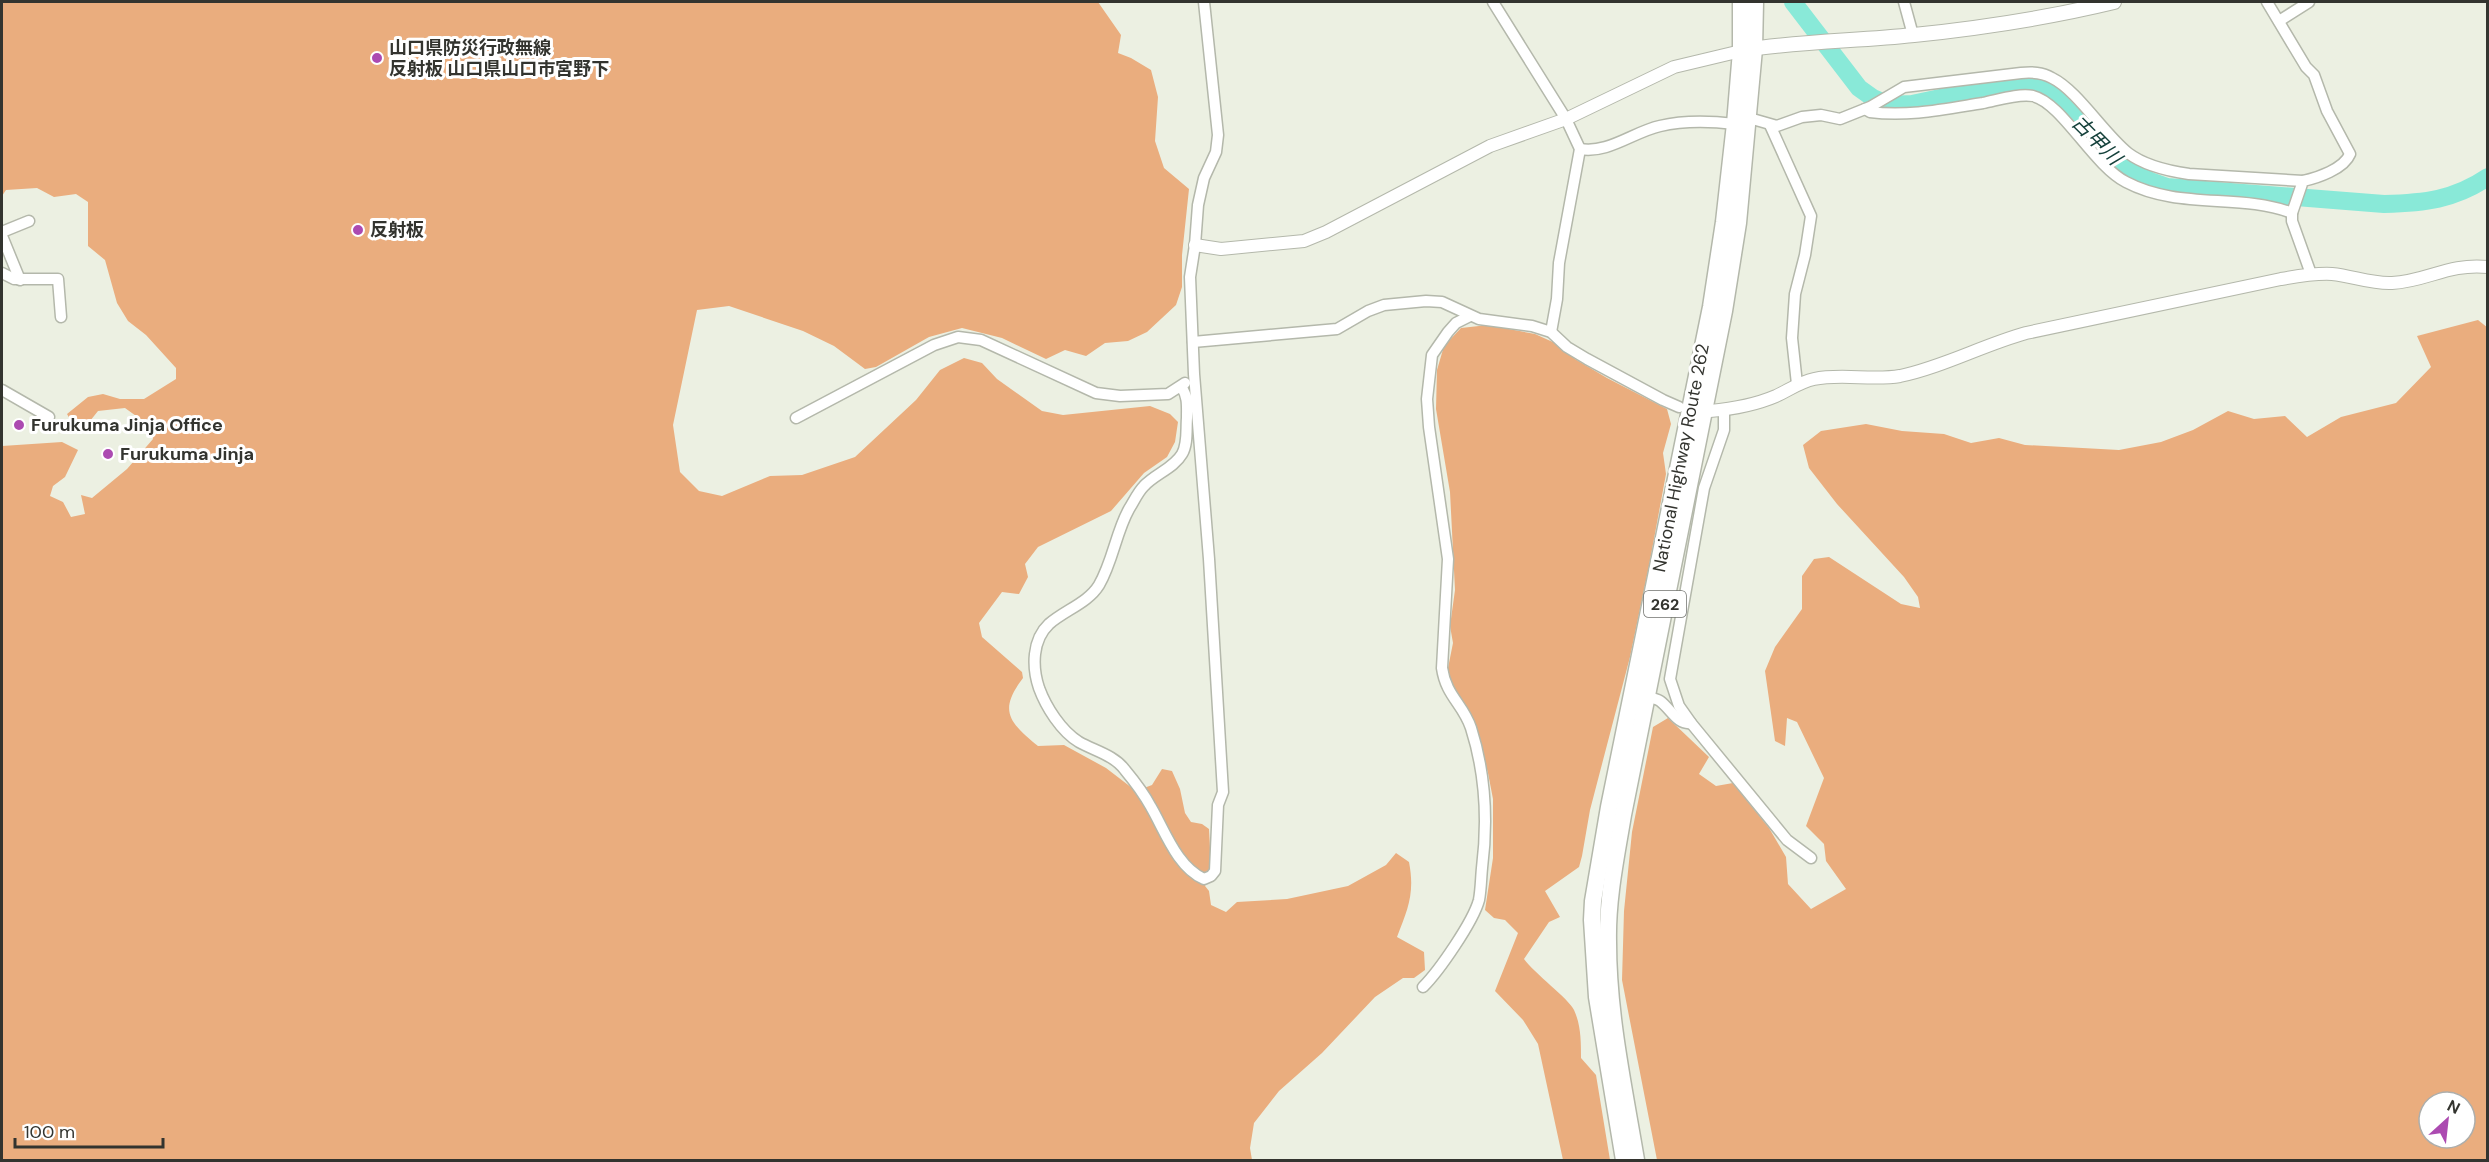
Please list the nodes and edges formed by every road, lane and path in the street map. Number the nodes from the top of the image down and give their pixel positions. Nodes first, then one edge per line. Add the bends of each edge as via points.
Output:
1 (1204, 2) edge
2 (1493, 2) edge
3 (1741, 2) edge
4 (1755, 2) edge
5 (1904, 2) edge
6 (2114, 2) edge
7 (2267, 2) edge
8 (2308, 2) edge
9 (2279, 21) junction
10 (1913, 35) junction
11 (1748, 50) junction
12 (1868, 108) junction
13 (1566, 119) junction
14 (1742, 121) junction
15 (1770, 125) junction
16 (1580, 149) junction
17 (2302, 184) junction
18 (2293, 209) junction
19 (28, 221) dead end
20 (2, 234) edge
21 (1195, 245) junction
22 (2487, 267) edge
23 (2, 273) edge
24 (2311, 274) junction
25 (20, 280) junction
26 (1470, 316) junction
27 (61, 317) dead end
28 (1551, 332) junction
29 (1194, 342) junction
30 (1194, 374) junction
31 (1797, 384) junction
32 (1182, 388) junction
33 (2, 390) edge
34 (1679, 407) dead end
35 (1724, 410) junction
36 (1710, 411) dead end
37 (49, 417) dead end
38 (796, 418) dead end
39 (1641, 694) junction
40 (1691, 723) junction
41 (1811, 858) dead end
42 (1423, 987) dead end
43 (1624, 1161) edge
44 (1636, 1161) edge

1 - 21 street via 1218,135 1198,205
2 - 13 street
3 - 11 highway, National Highway Route 262 / 262
4 - 11 highway, National Highway Route 262 / 262
5 - 10 street
6 - 10 main road
7 - 9 street
8 - 9 street
9 - 17 street via 2314,75 2349,154 2337,167
10 - 11 main road
11 - 13 street via 1674,67
11 - 14 highway, National Highway Route 262 / 262
12 - 15 street via 1840,120 1802,117
12 - 17 street via 1904,87 2039,72 2054,78 2117,144 2150,165 2180,173
12 - 18 street via 1870,112 1906,115 2031,96 2052,106 2104,165 2123,181 2141,189 2199,202
13 - 16 street
13 - 21 street via 1490,146 1304,241 1221,249
14 - 15 street
14 - 16 street via 1658,126 1593,152
14 - 39 highway, National Highway Route 262 / 262 via 1738,223 1724,311
15 - 31 street via 1811,216 1795,294 1792,338
16 - 28 street
17 - 18 street
18 - 24 street via 2292,221
19 - 20 street
20 - 25 street
21 - 29 street via 1190,276
22 - 24 street via 2463,266 2393,283
23 - 25 street
24 - 31 street via 2026,333 1898,376 1835,377
25 - 27 street via 58,279
26 - 28 street
26 - 29 street via 1442,302 1426,301 1384,305 1337,329
26 - 42 street via 1456,323 1432,355 1427,399 1448,559 1444,684 1466,715 1483,771 1485,849 1479,900 1434,976
28 - 34 street via 1587,359
29 - 30 street
30 - 32 street
30 - 32 street via 1223,792 1218,805 1215,871 1204,879 1194,875 1179,856 1151,806 1122,766 1076,740 1062,727 1043,696 1035,669 1035,648 1042,633 1099,584 1136,497 1183,454 1187,404
31 - 35 street via 1760,402
32 - 38 street via 1168,394 1096,393 981,340 958,338 917,354
33 - 37 street
35 - 36 street
35 - 40 street via 1724,430 1704,488 1670,679 1679,706
39 - 40 street via 1658,700 1678,720
39 - 43 highway, National Highway Route 262 / 262 via 1601,850 1592,920 1597,997
39 - 44 highway, National Highway Route 262 / 262 via 1615,860 1608,940 1614,1036
40 - 41 street via 1787,840

